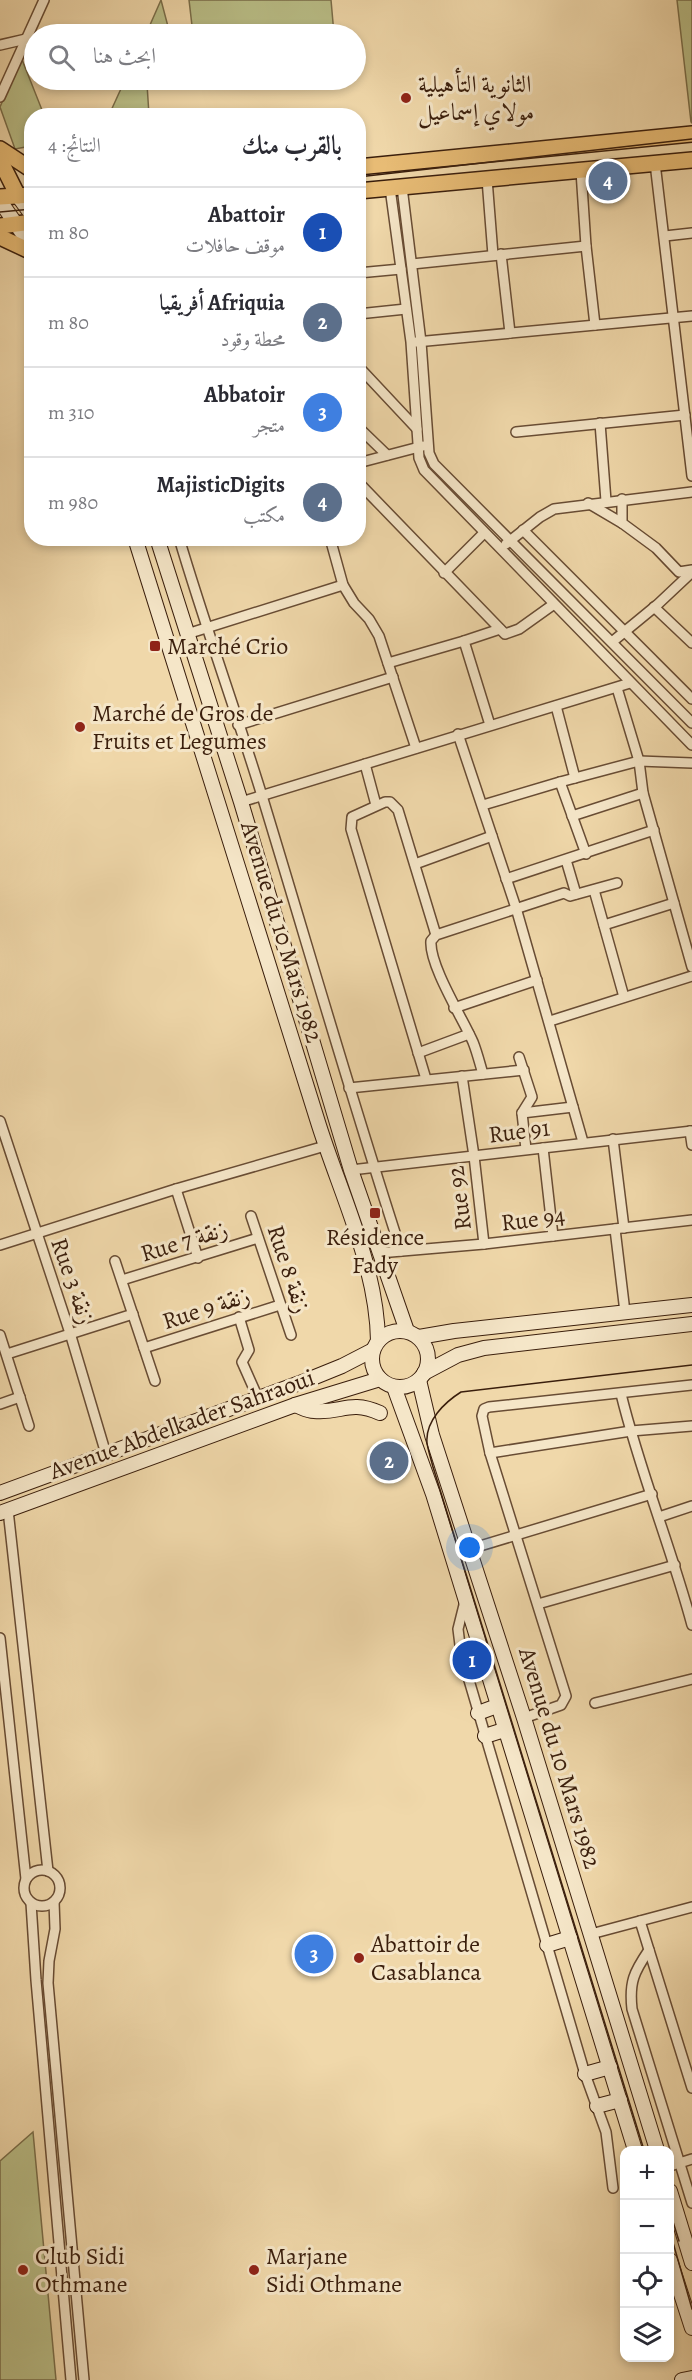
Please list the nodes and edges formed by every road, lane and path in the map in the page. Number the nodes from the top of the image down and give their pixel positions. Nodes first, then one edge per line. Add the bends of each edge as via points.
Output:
1 (44, 0) edge
2 (33, 24) edge
3 (24, 39) edge
4 (24, 43) edge
5 (0, 45) edge
6 (0, 97) edge
7 (692, 134) edge
8 (0, 149) edge
9 (0, 160) edge
10 (692, 160) edge
11 (655, 164) junction
12 (24, 165) edge
13 (366, 166) edge
14 (581, 171) junction
15 (487, 179) junction
16 (396, 188) junction
17 (366, 190) edge
18 (24, 195) edge
19 (24, 196) edge
20 (0, 199) edge
21 (24, 223) edge
22 (7, 225) edge
23 (692, 233) edge
24 (665, 236) junction
25 (0, 237) edge
26 (24, 242) edge
27 (586, 246) junction
28 (24, 247) edge
29 (497, 255) junction
30 (412, 264) junction
31 (401, 269) junction
32 (366, 272) edge
33 (406, 309) junction
34 (366, 313) edge
35 (692, 316) edge
36 (674, 318) junction
37 (595, 325) junction
38 (510, 333) junction
39 (416, 342) junction
40 (366, 375) edge
41 (685, 415) junction
42 (600, 423) junction
43 (417, 429) junction
44 (516, 432) dead end
45 (366, 435) edge
46 (429, 445) junction
47 (418, 447) junction
48 (387, 455) junction
49 (366, 462) edge
50 (692, 476) edge
51 (366, 490) edge
52 (692, 492) edge
53 (622, 499) junction
54 (606, 501) junction
55 (588, 504) junction
56 (622, 523) junction
57 (523, 530) junction
58 (484, 533) junction
59 (509, 541) junction
60 (138, 546) edge
61 (160, 546) edge
62 (181, 546) edge
63 (332, 546) edge
64 (500, 549) junction
65 (692, 571) edge
66 (444, 573) junction
67 (343, 585) junction
68 (554, 604) junction
69 (654, 607) junction
70 (206, 628) junction
71 (500, 629) junction
72 (625, 632) junction
73 (187, 634) junction
74 (464, 641) junction
75 (612, 642) junction
76 (692, 643) edge
77 (388, 663) junction
78 (393, 677) junction
79 (630, 683) junction
80 (617, 688) junction
81 (692, 699) edge
82 (556, 706) junction
83 (692, 723) edge
84 (238, 725) junction
85 (490, 725) junction
86 (458, 734) junction
87 (692, 745) edge
88 (416, 748) junction
89 (639, 761) junction
90 (692, 763) edge
91 (365, 764) junction
92 (574, 778) junction
93 (560, 782) junction
94 (643, 793) junction
95 (262, 796) junction
96 (241, 802) junction
97 (376, 805) junction
98 (483, 806) junction
99 (572, 816) junction
100 (654, 830) junction
101 (492, 836) junction
102 (586, 854) junction
103 (566, 860) junction
104 (415, 864) junction
105 (506, 879) junction
106 (616, 883) dead end
107 (594, 890) junction
108 (576, 894) junction
109 (674, 903) junction
110 (516, 908) junction
111 (604, 924) junction
112 (436, 935) junction
113 (692, 967) edge
114 (692, 976) edge
115 (537, 980) junction
116 (624, 997) junction
117 (454, 1008) junction
118 (550, 1021) junction
119 (468, 1034) junction
120 (418, 1053) junction
121 (519, 1057) dead end
122 (524, 1070) junction
123 (483, 1074) junction
124 (462, 1076) junction
125 (426, 1079) junction
126 (349, 1088) junction
127 (573, 1107) junction
128 (522, 1113) junction
129 (0, 1121) edge
130 (691, 1131) edge
131 (614, 1139) junction
132 (583, 1142) junction
133 (692, 1145) edge
134 (325, 1146) junction
135 (543, 1148) junction
136 (526, 1149) junction
137 (474, 1156) junction
138 (374, 1167) junction
139 (351, 1170) junction
140 (176, 1189) junction
141 (251, 1216) dead end
142 (692, 1220) edge
143 (619, 1228) junction
144 (37, 1234) junction
145 (553, 1236) junction
146 (258, 1238) junction
147 (484, 1244) junction
148 (0, 1245) edge
149 (402, 1251) junction
150 (379, 1252) junction
151 (198, 1258) junction
152 (115, 1261) dead end
153 (122, 1280) junction
154 (280, 1305) junction
155 (692, 1305) edge
156 (625, 1312) junction
157 (133, 1314) junction
158 (239, 1317) junction
159 (692, 1324) edge
160 (70, 1333) junction
161 (413, 1334) junction
162 (0, 1335) edge
163 (291, 1335) dead end
164 (375, 1345) junction
165 (144, 1348) junction
166 (7, 1354) junction
167 (422, 1377) junction
168 (380, 1379) junction
169 (155, 1381) dead end
170 (692, 1384) edge
171 (394, 1387) junction
172 (621, 1394) junction
173 (20, 1397) junction
174 (258, 1398) junction
175 (0, 1404) edge
176 (295, 1405) junction
177 (380, 1413) dead end
178 (29, 1426) dead end
179 (692, 1426) edge
180 (631, 1431) junction
181 (490, 1453) junction
182 (106, 1454) junction
183 (0, 1493) edge
184 (651, 1494) junction
185 (692, 1506) edge
186 (4, 1512) edge
187 (659, 1517) junction
188 (515, 1536) junction
189 (470, 1549) junction
190 (675, 1564) junction
191 (692, 1579) edge
192 (680, 1583) junction
193 (465, 1601) junction
194 (538, 1605) junction
195 (692, 1625) edge
196 (0, 1638) edge
197 (486, 1667) junction
198 (466, 1672) junction
199 (692, 1679) edge
200 (595, 1703) dead end
201 (497, 1706) junction
202 (478, 1713) junction
203 (524, 1718) junction
204 (504, 1730) junction
205 (485, 1736) junction
206 (48, 1871) junction
207 (26, 1879) junction
208 (54, 1902) junction
209 (31, 1903) junction
210 (692, 1907) edge
211 (640, 1921) junction
212 (591, 1935) junction
213 (570, 1938) junction
214 (547, 1946) junction
215 (649, 1950) junction
216 (610, 2067) junction
217 (585, 2074) junction
218 (692, 2088) edge
219 (620, 2100) junction
220 (597, 2106) junction
221 (634, 2146) edge
222 (655, 2146) edge
223 (692, 2159) edge
224 (680, 2163) junction
225 (674, 2165) edge
226 (613, 2188) dead end
227 (672, 2200) edge
228 (692, 2203) edge
229 (692, 2263) edge
230 (674, 2275) edge
231 (692, 2328) edge
232 (692, 2378) edge
233 (71, 2380) edge
234 (84, 2380) edge
235 (682, 2380) edge

1 - 2 street
3 - 5 street
4 - 6 street
7 - 13 main road
8 - 12 main road
9 - 18 main road
10 - 11 main road
11 - 14 main road
11 - 24 street
14 - 15 main road
14 - 27 street
15 - 16 main road
15 - 29 street
16 - 17 main road
16 - 30 street
16 - 31 street
19 - 20 main road
20 - 22 main road
21 - 22 main road
22 - 26 main road
23 - 24 street
24 - 36 street
25 - 28 main road
27 - 29 street
27 - 37 street
29 - 30 street
29 - 38 street
30 - 39 street
31 - 32 street
31 - 33 street
33 - 34 street
33 - 39 street
35 - 36 street
36 - 37 street
36 - 41 street
37 - 38 street
38 - 39 street
39 - 43 street
39 - 46 street
40 - 43 street
41 - 42 street
41 - 50 street
42 - 44 street
42 - 54 street
43 - 47 street
45 - 48 street
46 - 47 street
46 - 59 street via 434,464 442,474
47 - 48 street
47 - 58 street via 424,470
48 - 49 street
51 - 66 street
52 - 53 street
53 - 54 street
53 - 56 street
54 - 55 street
55 - 56 street
55 - 57 street via 554,508
56 - 65 street via 656,548 679,572
57 - 59 street
57 - 72 street
58 - 64 street
58 - 66 street
59 - 64 street
59 - 75 street
60 - 134 main road, Avenue du 10 Mars 1982
61 - 73 main road, Avenue du 10 Mars 1982
62 - 70 street
63 - 67 street
64 - 68 street
65 - 69 street
66 - 71 street
67 - 70 street
67 - 77 street via 380,636
68 - 71 street via 510,634
68 - 79 street
69 - 72 street
69 - 76 street
70 - 73 street
70 - 84 street
71 - 74 street
72 - 75 street
72 - 81 street
73 - 96 main road, Avenue du 10 Mars 1982
74 - 77 street
74 - 85 street
75 - 83 street
77 - 78 street
78 - 84 street
78 - 88 street
79 - 80 street
79 - 87 street
80 - 82 street
80 - 89 street
82 - 85 street
82 - 92 street
84 - 95 street
85 - 86 street
86 - 88 street
86 - 98 street
88 - 91 street
89 - 90 street
89 - 92 street
89 - 94 street
91 - 95 street
91 - 97 street
92 - 93 street
93 - 98 street
93 - 99 street
94 - 99 street
94 - 100 street
95 - 96 street
95 - 126 street
96 - 139 main road, Avenue du 10 Mars 1982
97 - 104 street via 390,802 398,810
97 - 120 street via 352,817 351,829
98 - 101 street
99 - 102 street
100 - 102 street
100 - 109 street
101 - 104 street
101 - 105 street
102 - 103 street
103 - 105 street
103 - 108 street
104 - 112 street
105 - 110 street
106 - 107 street
107 - 108 street
107 - 111 street
108 - 110 street via 564,893
109 - 111 street
109 - 113 street
110 - 112 street
110 - 115 street
111 - 116 street
112 - 117 street via 431,947
114 - 116 street
115 - 117 street
115 - 118 street
116 - 118 street
117 - 119 street
118 - 127 street
119 - 120 street
119 - 123 street
120 - 125 street
121 - 122 street
122 - 123 street
122 - 128 street via 532,1097
123 - 124 street
124 - 125 street
124 - 137 street, Rue 92
125 - 126 street
126 - 138 street
127 - 128 street
127 - 132 street
128 - 136 street
129 - 144 street, Rue 3 زنقة
130 - 131 street, Rue 91
130 - 133 street
131 - 132 street, Rue 91
131 - 143 street
132 - 135 street, Rue 91
134 - 140 street
134 - 164 main road, Avenue du 10 Mars 1982 via 370,1275 376,1303
135 - 136 street, Rue 91
135 - 145 street
136 - 137 street, Rue 91
137 - 138 street, Rue 91
137 - 147 street, Rue 92
138 - 139 street, Rue 91
138 - 149 street
139 - 150 main road, Avenue du 10 Mars 1982
140 - 144 street
140 - 151 street
141 - 146 street, Rue 8 زنقة
142 - 143 street, Rue 94
143 - 145 street, Rue 94
143 - 156 street
144 - 148 street
144 - 160 street, Rue 3 زنقة
145 - 147 street, Rue 94
146 - 151 street, Rue 7 زنقة
146 - 154 street, Rue 8 زنقة
147 - 149 street, Rue 94
149 - 150 street, Rue 94
150 - 161 main road, Avenue du 10 Mars 1982
151 - 153 street, Rue 7 زنقة
152 - 153 street
153 - 157 street
154 - 158 street, Rue 9 زنقة
154 - 163 street, Rue 8 زنقة
155 - 156 main road
156 - 161 main road
157 - 160 street
157 - 165 street
158 - 165 street, Rue 9 زنقة
158 - 174 street via 249,1350 242,1362
159 - 167 main road via 484,1348 458,1355
160 - 166 street
160 - 182 street, Rue 3 زنقة
161 - 164 main road via 391,1331
161 - 167 main road via 428,1355
162 - 166 street
164 - 168 main road via 372,1365
164 - 174 main road, Avenue Abdelkader Sahraoui via 342,1366
165 - 169 street
166 - 173 street
167 - 171 main road via 403,1387
167 - 189 main road, Avenue du 10 Mars 1982 via 432,1435
168 - 171 main road
168 - 176 main road, Avenue Abdelkader Sahraoui
170 - 172 street
171 - 193 main road, Avenue du 10 Mars 1982 via 433,1494
172 - 180 street
172 - 181 street via 487,1408 482,1416
173 - 175 street
173 - 178 street
174 - 182 main road, Avenue Abdelkader Sahraoui
176 - 177 main road via 314,1412 357,1406
176 - 186 main road, Avenue Abdelkader Sahraoui
179 - 180 street
180 - 181 street
180 - 184 street
181 - 188 street
182 - 183 main road, Avenue Abdelkader Sahraoui
184 - 187 street
184 - 188 street
185 - 187 street
186 - 206 street
187 - 190 street
188 - 189 street
188 - 194 street
189 - 203 main road, Avenue du 10 Mars 1982
190 - 192 street
190 - 194 street
191 - 192 street
192 - 195 street
193 - 197 main road, Avenue du 10 Mars 1982
193 - 198 street via 458,1637
194 - 203 street via 566,1696 561,1705
196 - 207 street
197 - 198 main road
197 - 201 main road, Avenue du 10 Mars 1982
198 - 202 street
199 - 200 street
201 - 202 main road
201 - 204 main road, Avenue du 10 Mars 1982
202 - 205 street
203 - 212 main road, Avenue du 10 Mars 1982
204 - 205 main road
204 - 213 main road, Avenue du 10 Mars 1982
205 - 214 street
206 - 207 street via 36,1871
206 - 208 street via 60,1885
207 - 209 street via 24,1893
208 - 209 street via 43,1907
208 - 234 street via 48,1983
209 - 233 street
210 - 211 street
211 - 212 street
211 - 215 street
212 - 222 main road, Avenue du 10 Mars 1982
213 - 214 main road
213 - 216 main road, Avenue du 10 Mars 1982
214 - 217 street
215 - 218 street
215 - 224 street via 632,1977 632,2009
216 - 217 main road
216 - 219 main road, Avenue du 10 Mars 1982
217 - 220 street
219 - 220 main road
219 - 221 main road, Avenue du 10 Mars 1982
220 - 226 street via 606,2132
223 - 224 street
224 - 225 street
224 - 228 street
227 - 229 main road
230 - 231 main road
232 - 235 main road

